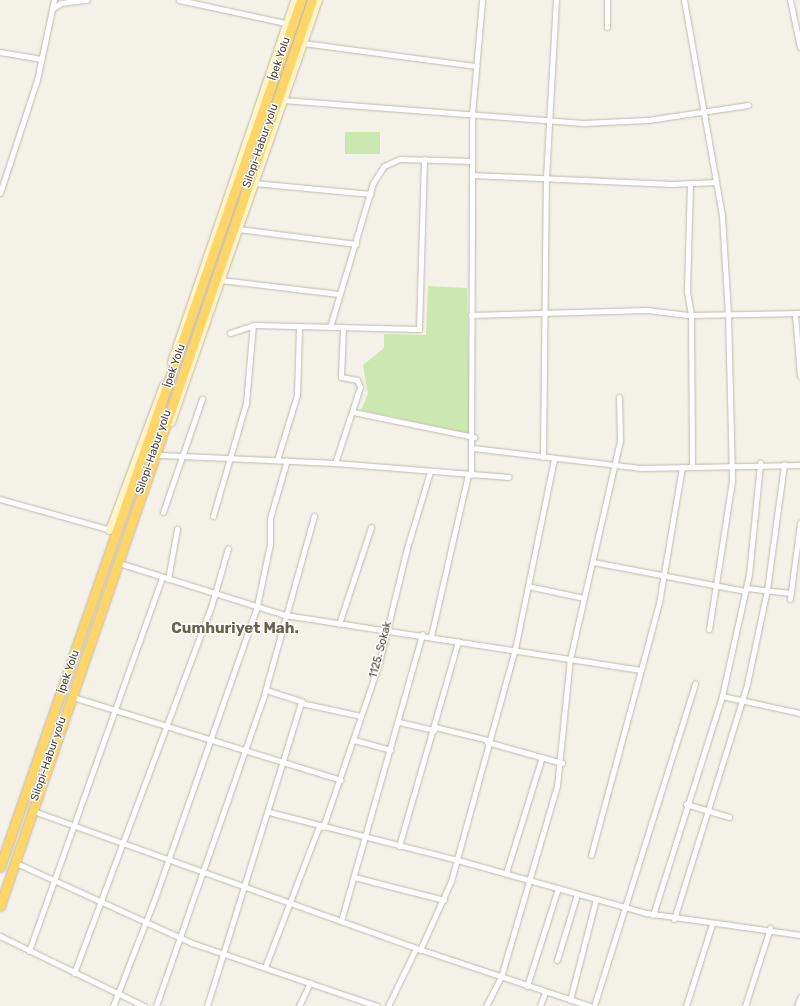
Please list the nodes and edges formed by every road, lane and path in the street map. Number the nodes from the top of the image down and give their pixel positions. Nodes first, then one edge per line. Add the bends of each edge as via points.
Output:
1 (54, 0) edge
2 (87, 0) edge
3 (179, 0) edge
4 (294, 0) edge
5 (301, 0) edge
6 (312, 0) edge
7 (318, 0) edge
8 (482, 0) edge
9 (556, 0) edge
10 (607, 0) edge
11 (684, 0) edge
12 (790, 0) edge
13 (52, 9) junction
14 (285, 23) junction
15 (607, 27) dead end
16 (303, 43) junction
17 (800, 47) edge
18 (0, 52) edge
19 (41, 59) junction
20 (476, 66) junction
21 (283, 100) junction
22 (748, 105) dead end
23 (703, 114) junction
24 (472, 115) junction
25 (549, 121) junction
26 (424, 159) junction
27 (472, 161) junction
28 (472, 175) junction
29 (546, 178) junction
30 (716, 182) junction
31 (254, 183) junction
32 (690, 183) junction
33 (0, 193) edge
34 (370, 194) junction
35 (238, 229) junction
36 (356, 244) junction
37 (221, 280) junction
38 (338, 294) junction
39 (546, 313) junction
40 (728, 314) junction
41 (797, 314) edge
42 (471, 315) junction
43 (691, 315) junction
44 (253, 325) junction
45 (299, 327) junction
46 (330, 327) junction
47 (342, 328) junction
48 (230, 333) dead end
49 (800, 376) edge
50 (619, 397) dead end
51 (202, 399) dead end
52 (353, 412) junction
53 (474, 437) junction
54 (473, 448) junction
55 (160, 455) junction
56 (182, 456) junction
57 (543, 457) junction
58 (554, 458) junction
59 (230, 459) junction
60 (277, 460) junction
61 (287, 460) junction
62 (335, 463) junction
63 (760, 463) junction
64 (732, 464) junction
65 (784, 464) junction
66 (800, 465) edge
67 (615, 466) junction
68 (682, 466) junction
69 (692, 467) junction
70 (430, 472) junction
71 (470, 475) junction
72 (508, 477) dead end
73 (0, 499) edge
74 (163, 512) dead end
75 (213, 516) dead end
76 (314, 516) dead end
77 (800, 523) edge
78 (371, 527) dead end
79 (177, 529) dead end
80 (113, 531) junction
81 (228, 548) dead end
82 (593, 562) junction
83 (122, 564) junction
84 (661, 575) junction
85 (162, 577) junction
86 (168, 579) junction
87 (718, 585) junction
88 (528, 586) junction
89 (745, 589) junction
90 (767, 590) junction
91 (791, 592) junction
92 (216, 594) junction
93 (584, 598) junction
94 (790, 599) dead end
95 (257, 606) junction
96 (288, 616) junction
97 (86, 623) junction
98 (339, 624) junction
99 (95, 626) junction
100 (709, 629) dead end
101 (387, 630) junction
102 (422, 634) junction
103 (431, 636) junction
104 (458, 641) junction
105 (515, 649) junction
106 (570, 659) junction
107 (641, 670) junction
108 (695, 683) dead end
109 (266, 690) junction
110 (722, 696) junction
111 (76, 698) junction
112 (742, 701) junction
113 (302, 702) junction
114 (116, 711) junction
115 (800, 713) edge
116 (361, 716) junction
117 (399, 722) junction
118 (165, 728) junction
119 (434, 728) junction
120 (211, 740) junction
121 (354, 740) junction
122 (488, 741) junction
123 (391, 750) junction
124 (242, 751) junction
125 (542, 757) junction
126 (282, 763) junction
127 (562, 763) junction
128 (341, 780) junction
129 (686, 804) junction
130 (709, 810) junction
131 (36, 812) junction
132 (269, 812) junction
133 (729, 817) dead end
134 (74, 826) junction
135 (321, 826) junction
136 (364, 838) junction
137 (123, 844) junction
138 (399, 846) junction
139 (591, 855) dead end
140 (168, 859) junction
141 (454, 859) junction
142 (16, 864) junction
143 (0, 867) edge
144 (203, 873) junction
145 (506, 873) junction
146 (354, 877) junction
147 (531, 880) junction
148 (54, 882) junction
149 (246, 887) junction
150 (558, 888) junction
151 (576, 894) junction
152 (596, 899) junction
153 (444, 900) junction
154 (289, 902) junction
155 (100, 903) junction
156 (0, 906) edge
157 (624, 908) junction
158 (653, 915) junction
159 (674, 919) junction
160 (341, 921) junction
161 (145, 922) junction
162 (712, 924) junction
163 (770, 928) junction
164 (180, 935) junction
165 (800, 935) edge
166 (0, 936) edge
167 (418, 949) junction
168 (29, 951) junction
169 (225, 954) junction
170 (557, 960) dead end
171 (265, 967) junction
172 (74, 973) junction
173 (501, 977) junction
174 (310, 982) junction
175 (527, 986) junction
176 (545, 992) junction
177 (118, 994) junction
178 (800, 998) edge
179 (570, 1000) junction
180 (112, 1006) edge
181 (144, 1006) edge
182 (156, 1006) edge
183 (207, 1006) edge
184 (299, 1006) edge
185 (377, 1006) edge
186 (388, 1006) edge
187 (486, 1006) edge
188 (540, 1006) edge
189 (590, 1006) edge
190 (594, 1006) edge
191 (686, 1006) edge
192 (745, 1006) edge
193 (797, 1006) edge

1 - 13 street
2 - 13 street via 61,3
3 - 14 street
4 - 14 street
5 - 80 highway, İpek Yolu
6 - 99 highway, Silopi-Habur yolu
7 - 16 street
8 - 20 street
9 - 25 street
10 - 15 street
11 - 23 street
12 - 17 street
13 - 19 street
14 - 80 street
16 - 20 street
16 - 21 street
18 - 19 street
19 - 33 street
20 - 24 street
21 - 24 street
21 - 31 street
22 - 23 street
23 - 25 street via 648,120
23 - 30 street
24 - 25 street
24 - 27 street
25 - 29 street
26 - 27 street
26 - 34 street via 387,161 377,174
26 - 47 street via 420,328
27 - 28 street
28 - 29 street
28 - 42 street
29 - 32 street
29 - 39 street
30 - 32 street
30 - 40 street
31 - 34 street
31 - 35 street
32 - 43 street via 687,292
34 - 36 street
35 - 36 street
35 - 37 street
36 - 38 street
37 - 38 street
37 - 55 street
38 - 46 street
39 - 42 street
39 - 43 street via 647,310
39 - 57 street
40 - 41 street
40 - 43 street
40 - 64 street via 727,378
41 - 49 street
42 - 53 street
43 - 69 street
44 - 45 street
44 - 48 street
44 - 59 street via 246,403
45 - 46 street
45 - 60 street via 297,395
46 - 47 street
47 - 52 street via 341,377 357,380 360,387
50 - 67 street via 620,440
51 - 56 street
52 - 53 street
52 - 62 street
53 - 54 street
54 - 57 street
54 - 71 street
55 - 56 street
55 - 83 street
56 - 59 street
56 - 74 street
57 - 58 street
58 - 67 street
58 - 88 street
59 - 60 street
59 - 75 street
60 - 61 street
61 - 62 street
61 - 95 street via 270,518 270,544
62 - 70 street
63 - 64 street
63 - 65 street
63 - 89 street
64 - 69 street
64 - 87 street
65 - 66 street
65 - 90 street
67 - 68 street
67 - 82 street
68 - 69 street
68 - 84 street via 681,487
70 - 71 street
70 - 101 street, 1125. Sokak
71 - 72 street
71 - 103 street
73 - 80 street
76 - 96 street
77 - 91 street
78 - 98 street
79 - 86 street
80 - 97 highway, İpek Yolu
81 - 92 street
82 - 84 street
82 - 93 street
83 - 85 street
83 - 111 street
84 - 87 street
84 - 107 street via 659,603
85 - 86 street
85 - 114 street
86 - 92 street
87 - 89 street
87 - 100 street
88 - 93 street
88 - 105 street
89 - 90 street
89 - 110 street
90 - 91 street
90 - 112 street
91 - 94 street
92 - 95 street
92 - 118 street
93 - 106 street
95 - 96 street
95 - 120 street
96 - 98 street
96 - 109 street
97 - 99 highway
97 - 143 highway, İpek Yolu
98 - 101 street
99 - 142 highway, Silopi-Habur yolu
101 - 102 street
101 - 116 street, 1125. Sokak
102 - 103 street
102 - 117 street
103 - 104 street
104 - 105 street
104 - 119 street
105 - 106 street
105 - 122 street
106 - 107 street
106 - 127 street
107 - 139 street
108 - 157 street via 677,751
109 - 113 street
109 - 124 street
110 - 112 street
110 - 129 street
111 - 114 street
111 - 131 street
112 - 115 street
112 - 130 street
113 - 116 street
113 - 126 street
114 - 118 street
114 - 134 street
116 - 121 street, 1125. Sokak
117 - 119 street
117 - 123 street
118 - 120 street
118 - 137 street
119 - 122 street
119 - 138 street
120 - 124 street
120 - 140 street
121 - 123 street
121 - 128 street, 1125. Sokak
122 - 125 street
122 - 141 street
123 - 136 street
124 - 126 street
124 - 144 street
125 - 127 street
125 - 145 street
126 - 128 street
126 - 132 street
127 - 147 street
128 - 135 street, 1125. Sokak
129 - 130 street
129 - 158 street
130 - 133 street
130 - 159 street
131 - 134 street
131 - 142 street
132 - 135 street
132 - 149 street
134 - 137 street
134 - 148 street
135 - 136 street
135 - 154 street, 1125. Sokak
136 - 138 street
136 - 146 street
137 - 140 street
137 - 155 street
138 - 141 street
140 - 144 street
140 - 161 street
141 - 145 street
141 - 153 street
142 - 148 street
142 - 156 highway, Silopi-Habur yolu
144 - 149 street
144 - 164 street
145 - 147 street
146 - 153 street
146 - 160 street
147 - 150 street
147 - 173 street
148 - 155 street
148 - 168 street
149 - 154 street
149 - 169 street
150 - 151 street
150 - 175 street
151 - 152 street
151 - 170 street
152 - 157 street
152 - 179 street
153 - 167 street
154 - 160 street
154 - 171 street, 1125. Sokak
155 - 161 street
155 - 172 street
157 - 158 street
157 - 190 street
158 - 159 street
159 - 162 street
160 - 167 street
161 - 164 street
161 - 177 street
162 - 163 street
162 - 191 street
163 - 165 street
163 - 192 street
164 - 169 street
164 - 182 street
166 - 168 street
167 - 173 street
167 - 186 street
168 - 172 street
169 - 171 street
169 - 183 street
171 - 174 street
172 - 177 street
173 - 175 street
173 - 187 street
174 - 184 street
174 - 185 street
175 - 176 street
176 - 179 street
176 - 188 street
177 - 180 street
177 - 181 street
178 - 193 street
179 - 189 street

